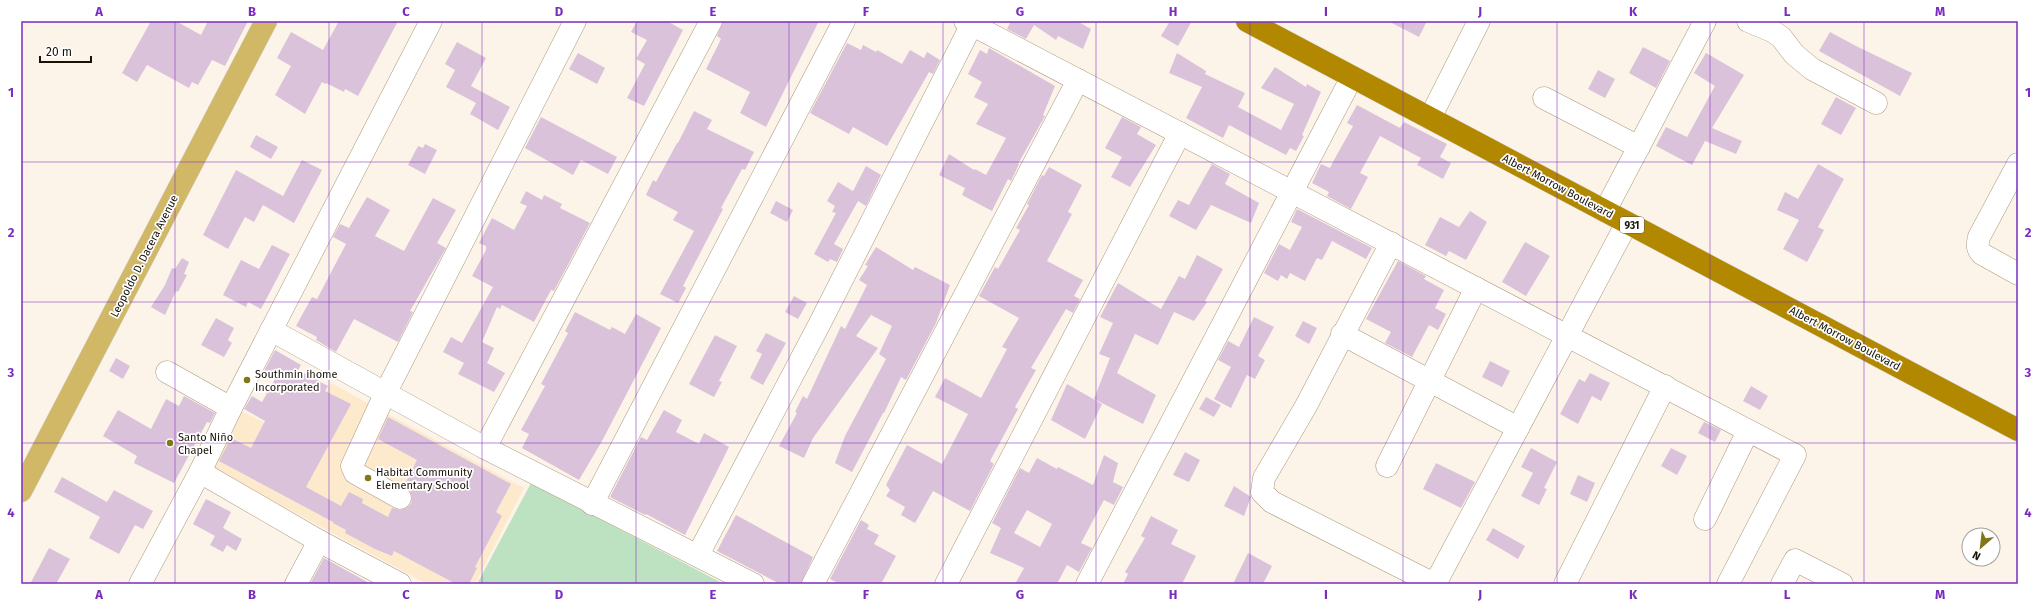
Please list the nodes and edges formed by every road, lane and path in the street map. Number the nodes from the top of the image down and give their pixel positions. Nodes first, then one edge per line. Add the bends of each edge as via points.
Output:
1 (266, 21) edge
2 (431, 21) edge
3 (575, 21) edge
4 (710, 21) edge
5 (844, 21) edge
6 (1247, 21) edge
7 (1479, 21) edge
8 (1705, 21) edge
9 (1748, 21) edge
10 (969, 23) edge
11 (1352, 77) junction
12 (1078, 80) junction
13 (1544, 98) dead end
14 (1876, 103) dead end
15 (1430, 118) junction
16 (1180, 133) junction
17 (1639, 147) junction
18 (2018, 164) edge
19 (1292, 192) junction
20 (1605, 211) junction
21 (1627, 223) junction
22 (1391, 243) junction
23 (2018, 274) edge
24 (1476, 288) junction
25 (271, 330) junction
26 (1342, 334) junction
27 (1567, 336) junction
28 (167, 372) dead end
29 (1430, 380) junction
30 (1665, 386) junction
31 (385, 394) junction
32 (231, 408) junction
33 (1518, 428) junction
34 (2018, 430) edge
35 (1748, 431) junction
36 (485, 448) junction
37 (1387, 466) dead end
38 (200, 472) junction
39 (21, 491) edge
40 (400, 498) dead end
41 (592, 504) junction
42 (1705, 519) dead end
43 (319, 541) junction
44 (698, 555) junction
45 (140, 584) edge
46 (296, 584) edge
47 (400, 584) edge
48 (753, 584) edge
49 (813, 584) edge
50 (946, 584) edge
51 (1087, 584) edge
52 (1435, 584) edge
53 (1565, 584) edge
54 (1728, 584) edge
55 (1782, 584) edge
56 (1842, 584) edge

1 - 39 main road, Leopoldo D. Dacera Avenue
2 - 25 street
3 - 31 street
4 - 36 street
5 - 41 street
6 - 11 highway, Albert Morrow Boulevard / 931
7 - 15 street
8 - 17 street
9 - 14 street via 1781,37 1794,54 1812,69
10 - 12 street
10 - 44 street via 819,325
11 - 15 highway, Albert Morrow Boulevard / 931
11 - 19 street
12 - 16 street
12 - 49 street
13 - 17 street
15 - 20 highway, Albert Morrow Boulevard / 931
16 - 19 street
16 - 50 street
17 - 20 street
18 - 23 street via 1977,245 1982,254
19 - 22 street
19 - 51 street
20 - 21 highway, Albert Morrow Boulevard / 931
21 - 27 street
21 - 34 highway, Albert Morrow Boulevard / 931
22 - 24 street
22 - 26 street
24 - 27 street
24 - 29 street
25 - 31 street
25 - 32 street
26 - 29 street
26 - 52 street via 1306,406 1264,478 1262,492 1272,502
27 - 30 street
27 - 33 street
28 - 32 street
29 - 33 street
29 - 37 street
30 - 35 street
30 - 53 street
31 - 36 street
31 - 40 street via 352,470
32 - 38 street
33 - 52 street
35 - 42 street
35 - 54 street via 1795,455
36 - 41 street
38 - 43 street
38 - 45 street
41 - 44 street
43 - 46 street
43 - 47 street
44 - 48 street
55 - 56 street via 1795,560

